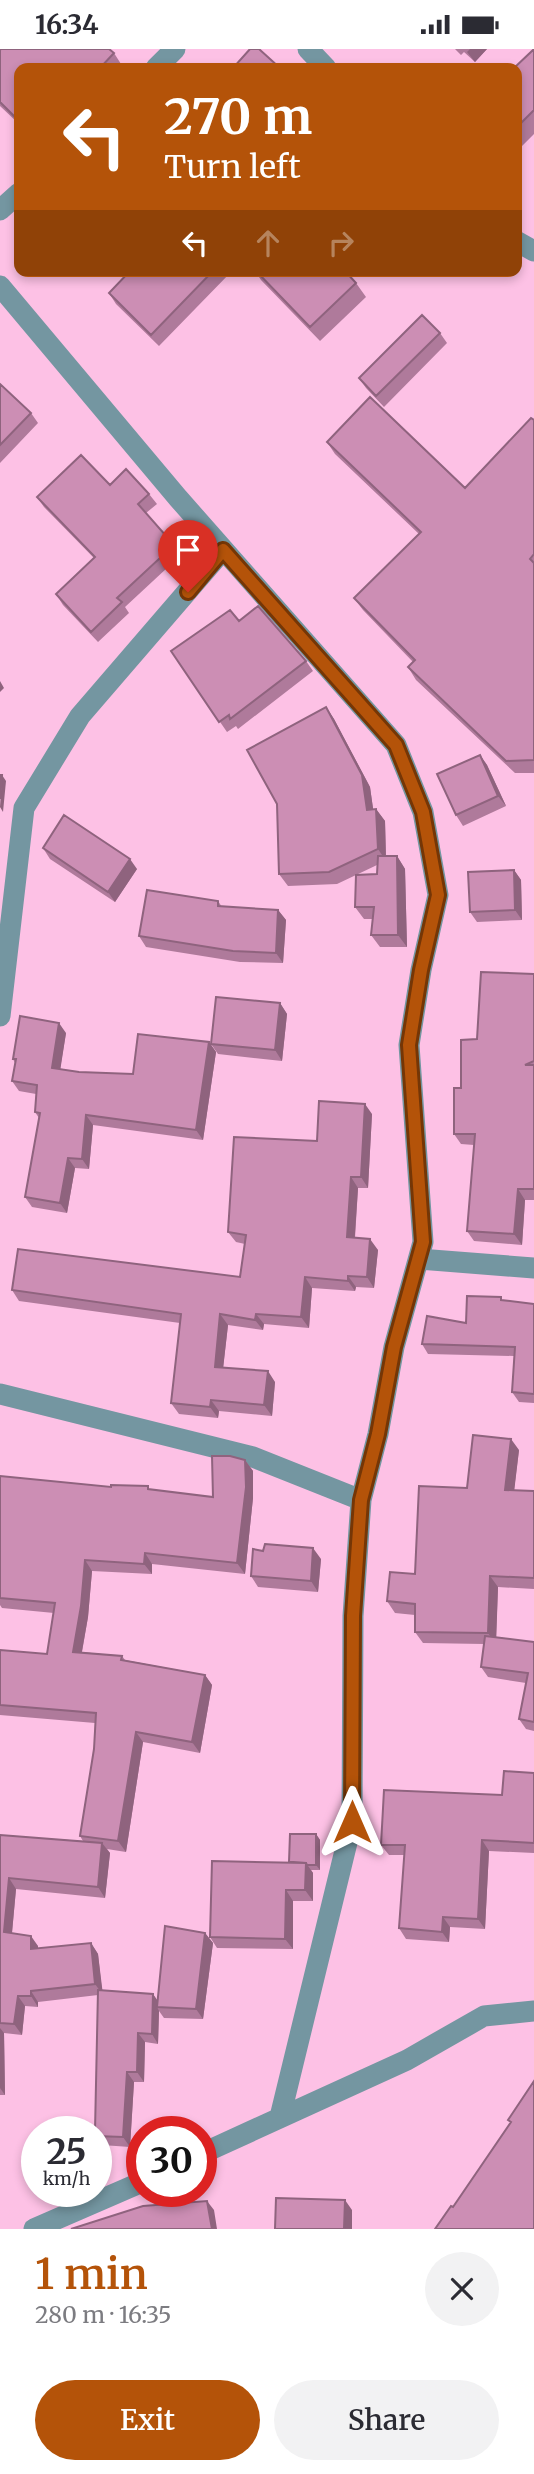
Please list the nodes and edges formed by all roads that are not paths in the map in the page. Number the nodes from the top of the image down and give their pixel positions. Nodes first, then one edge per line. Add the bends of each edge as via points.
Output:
1 (176, 49) edge
2 (308, 49) edge
3 (161, 63) edge
4 (321, 63) edge
5 (14, 197) edge
6 (0, 210) edge
7 (0, 286) edge
8 (223, 550) junction
9 (0, 1016) edge
10 (419, 1259) junction
11 (534, 1268) edge
12 (0, 1394) edge
13 (361, 1500) junction
14 (534, 2011) edge
15 (280, 2117) junction
16 (217, 2147) edge
17 (126, 2189) edge
18 (34, 2229) edge

1 - 3 street
2 - 4 street
5 - 6 street
7 - 8 street
8 - 9 street via 80,716 24,808
8 - 10 street via 396,745 423,812 438,895 409,1045 423,1242
10 - 11 street
10 - 13 street via 394,1347
12 - 13 street via 253,1457
13 - 15 street via 353,1616 352,1822
14 - 15 street via 484,2016 407,2060
15 - 16 street
17 - 18 street

